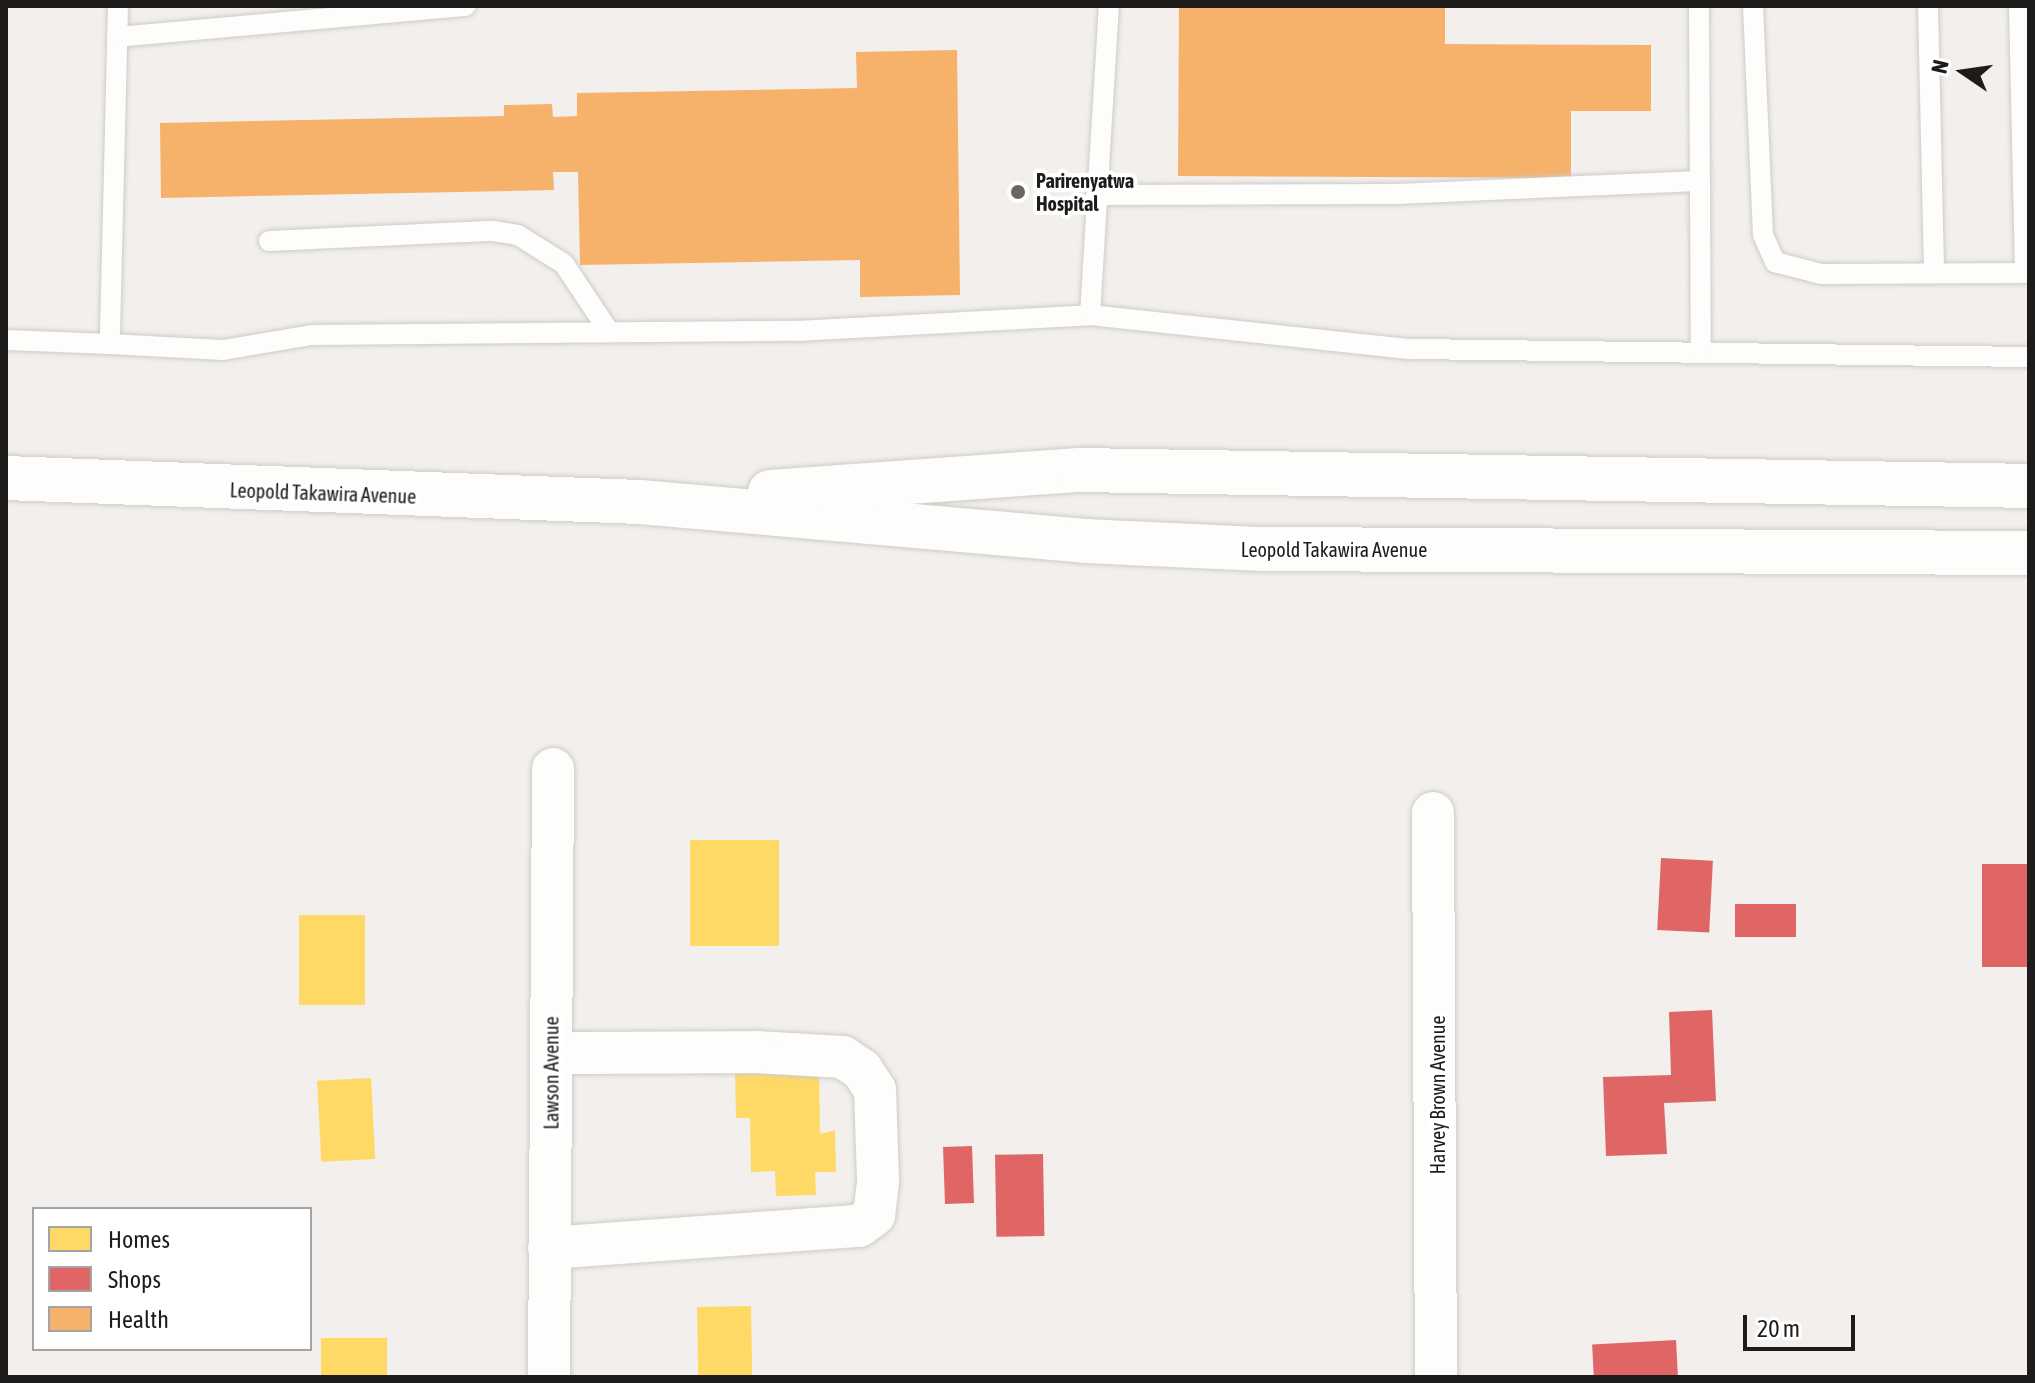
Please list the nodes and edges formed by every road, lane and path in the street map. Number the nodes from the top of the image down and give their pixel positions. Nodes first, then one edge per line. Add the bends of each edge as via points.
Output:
1 (118, 6) edge
2 (466, 6) edge
3 (1109, 6) edge
4 (1699, 6) edge
5 (1753, 6) edge
6 (1928, 6) edge
7 (2019, 6) edge
8 (117, 37) junction
9 (1698, 181) junction
10 (1096, 195) junction
11 (269, 241) dead end
12 (1934, 273) junction
13 (2027, 273) edge
14 (1090, 315) junction
15 (608, 330) junction
16 (6, 340) edge
17 (110, 344) junction
18 (1701, 350) junction
19 (2029, 357) edge
20 (6, 478) edge
21 (2029, 486) edge
22 (640, 502) junction
23 (2029, 553) edge
24 (553, 769) dead end
25 (1433, 813) dead end
26 (551, 1053) junction
27 (549, 1248) junction
28 (549, 1377) edge
29 (1436, 1377) edge

1 - 8 lane
2 - 8 lane
3 - 10 lane
4 - 9 lane
5 - 12 lane via 1763,235 1775,262 1821,274
6 - 12 lane
7 - 13 lane
8 - 17 lane
9 - 10 lane via 1398,194
9 - 18 lane
10 - 14 lane
11 - 15 lane via 493,231 518,235 564,264
12 - 13 lane
14 - 15 lane via 813,331
14 - 18 lane via 1410,349
15 - 17 lane via 312,335 223,350
16 - 17 lane
18 - 19 lane
20 - 22 main road, Leopold Takawira Avenue
21 - 22 main road, Leopold Takawira Avenue via 1079,470
22 - 23 main road, Leopold Takawira Avenue via 1085,541 1264,549
24 - 26 street, Lawson Avenue
25 - 29 street, Harvey Brown Avenue
26 - 27 street, Lawson Avenue
26 - 27 street via 843,1057 862,1070 875,1090 878,1180 874,1215 859,1226
27 - 28 street, Lawson Avenue

